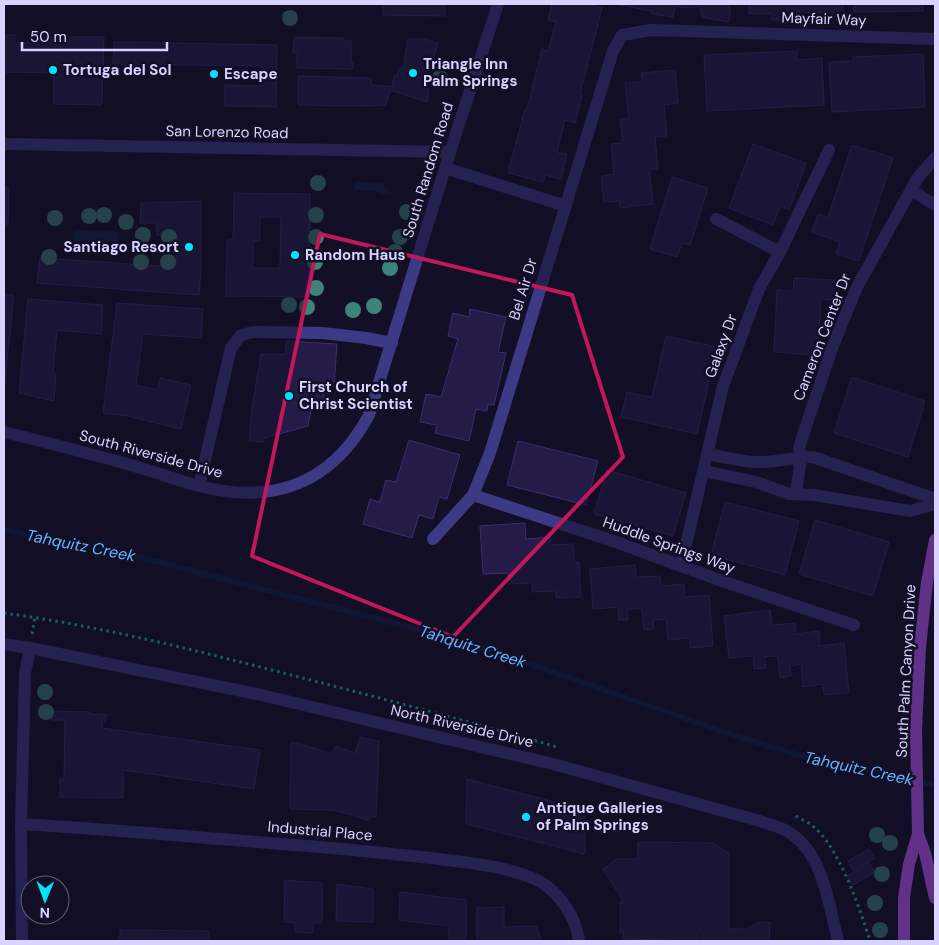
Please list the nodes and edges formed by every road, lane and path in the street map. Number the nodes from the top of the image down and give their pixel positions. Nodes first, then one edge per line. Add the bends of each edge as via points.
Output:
1 (498, 4) edge
2 (622, 35) joint
3 (935, 38) edge
4 (4, 144) edge
5 (829, 150) dead end
6 (450, 152) junction
7 (935, 158) edge
8 (445, 168) junction
9 (910, 190) junction
10 (935, 205) edge
11 (566, 206) junction
12 (716, 219) dead end
13 (780, 252) junction
14 (392, 343) junction
15 (4, 432) edge
16 (708, 454) junction
17 (801, 457) junction
18 (704, 471) junction
19 (318, 473) joint
20 (198, 486) junction
21 (796, 494) junction
22 (473, 495) junction
23 (935, 499) edge
24 (935, 504) edge
25 (433, 539) dead end
26 (935, 540) edge
27 (681, 566) junction
28 (854, 625) dead end
29 (4, 644) edge
30 (30, 648) junction
31 (21, 824) junction
32 (918, 834) junction
33 (935, 891) edge
34 (22, 941) edge
35 (579, 941) edge
36 (838, 941) edge
37 (904, 941) edge

1 - 6 street, South Random Road
2 - 3 street, Mayfair Way via 650,30
2 - 11 street, Bel Air Dr via 613,51
4 - 6 street, San Lorenzo Road
5 - 13 street, Galaxy Dr
6 - 8 street, South Random Road
7 - 9 street, Cameron Center Dr
8 - 11 street
8 - 14 street, South Random Road
9 - 10 street
9 - 17 street, Cameron Center Dr via 854,296 832,348 799,448
11 - 22 street, Bel Air Dr via 490,453
12 - 13 street
13 - 16 street, Galaxy Dr via 759,289 723,386
14 - 19 street, South Random Road via 372,407 359,433 346,450
14 - 20 street via 323,333 253,332 241,335 231,348
15 - 20 street, South Riverside Drive
16 - 17 street via 748,462
16 - 18 street, Galaxy Dr
17 - 21 street, Cameron Center Dr
17 - 23 street via 813,457
18 - 21 street
18 - 27 street, Galaxy Dr
19 - 20 street, South Riverside Drive via 286,488 271,491 239,493
21 - 24 street via 910,511
22 - 25 street, Bel Air Dr
22 - 27 street, Huddle Springs Way
26 - 32 main road, South Palm Canyon Drive via 920,647 916,748
27 - 28 street, Huddle Springs Way
29 - 30 street, North Riverside Drive
30 - 31 street via 25,673
30 - 36 street, North Riverside Drive via 267,696 553,764 760,820 786,831 814,858
31 - 34 street
31 - 35 street, Industrial Place via 381,853 494,866 536,880 555,892 571,914
32 - 33 main road, South Palm Canyon Drive
32 - 37 main road, South Palm Canyon Drive via 908,864

